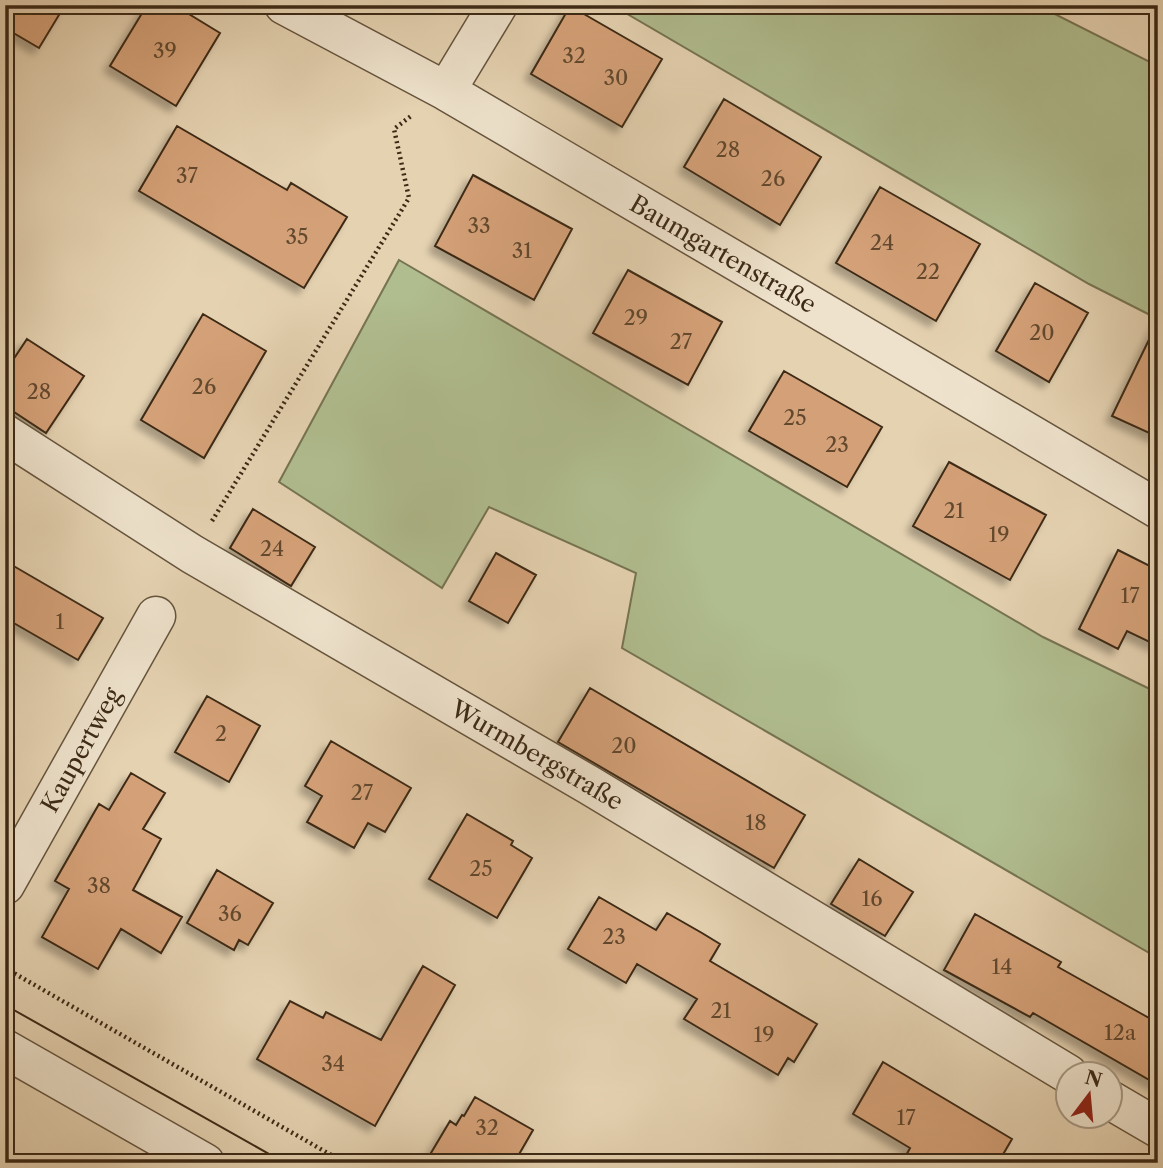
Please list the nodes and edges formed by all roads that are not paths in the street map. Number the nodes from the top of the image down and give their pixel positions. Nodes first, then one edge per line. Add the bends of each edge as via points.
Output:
1 (284, 5) edge
2 (498, 5) edge
3 (446, 91) junction
4 (5, 434) edge
5 (1158, 509) edge
6 (156, 616) dead end
7 (5, 885) edge
8 (5, 1049) edge
9 (1054, 1065) edge
10 (1124, 1108) edge
11 (1158, 1128) edge
12 (205, 1163) edge

1 - 3 street, Baumgartenstraße
2 - 3 street
3 - 5 street, Baumgartenstraße
4 - 9 street, Wurmbergstraße via 192,554 589,785
6 - 7 street, Kaupertweg
8 - 12 street
10 - 11 street

